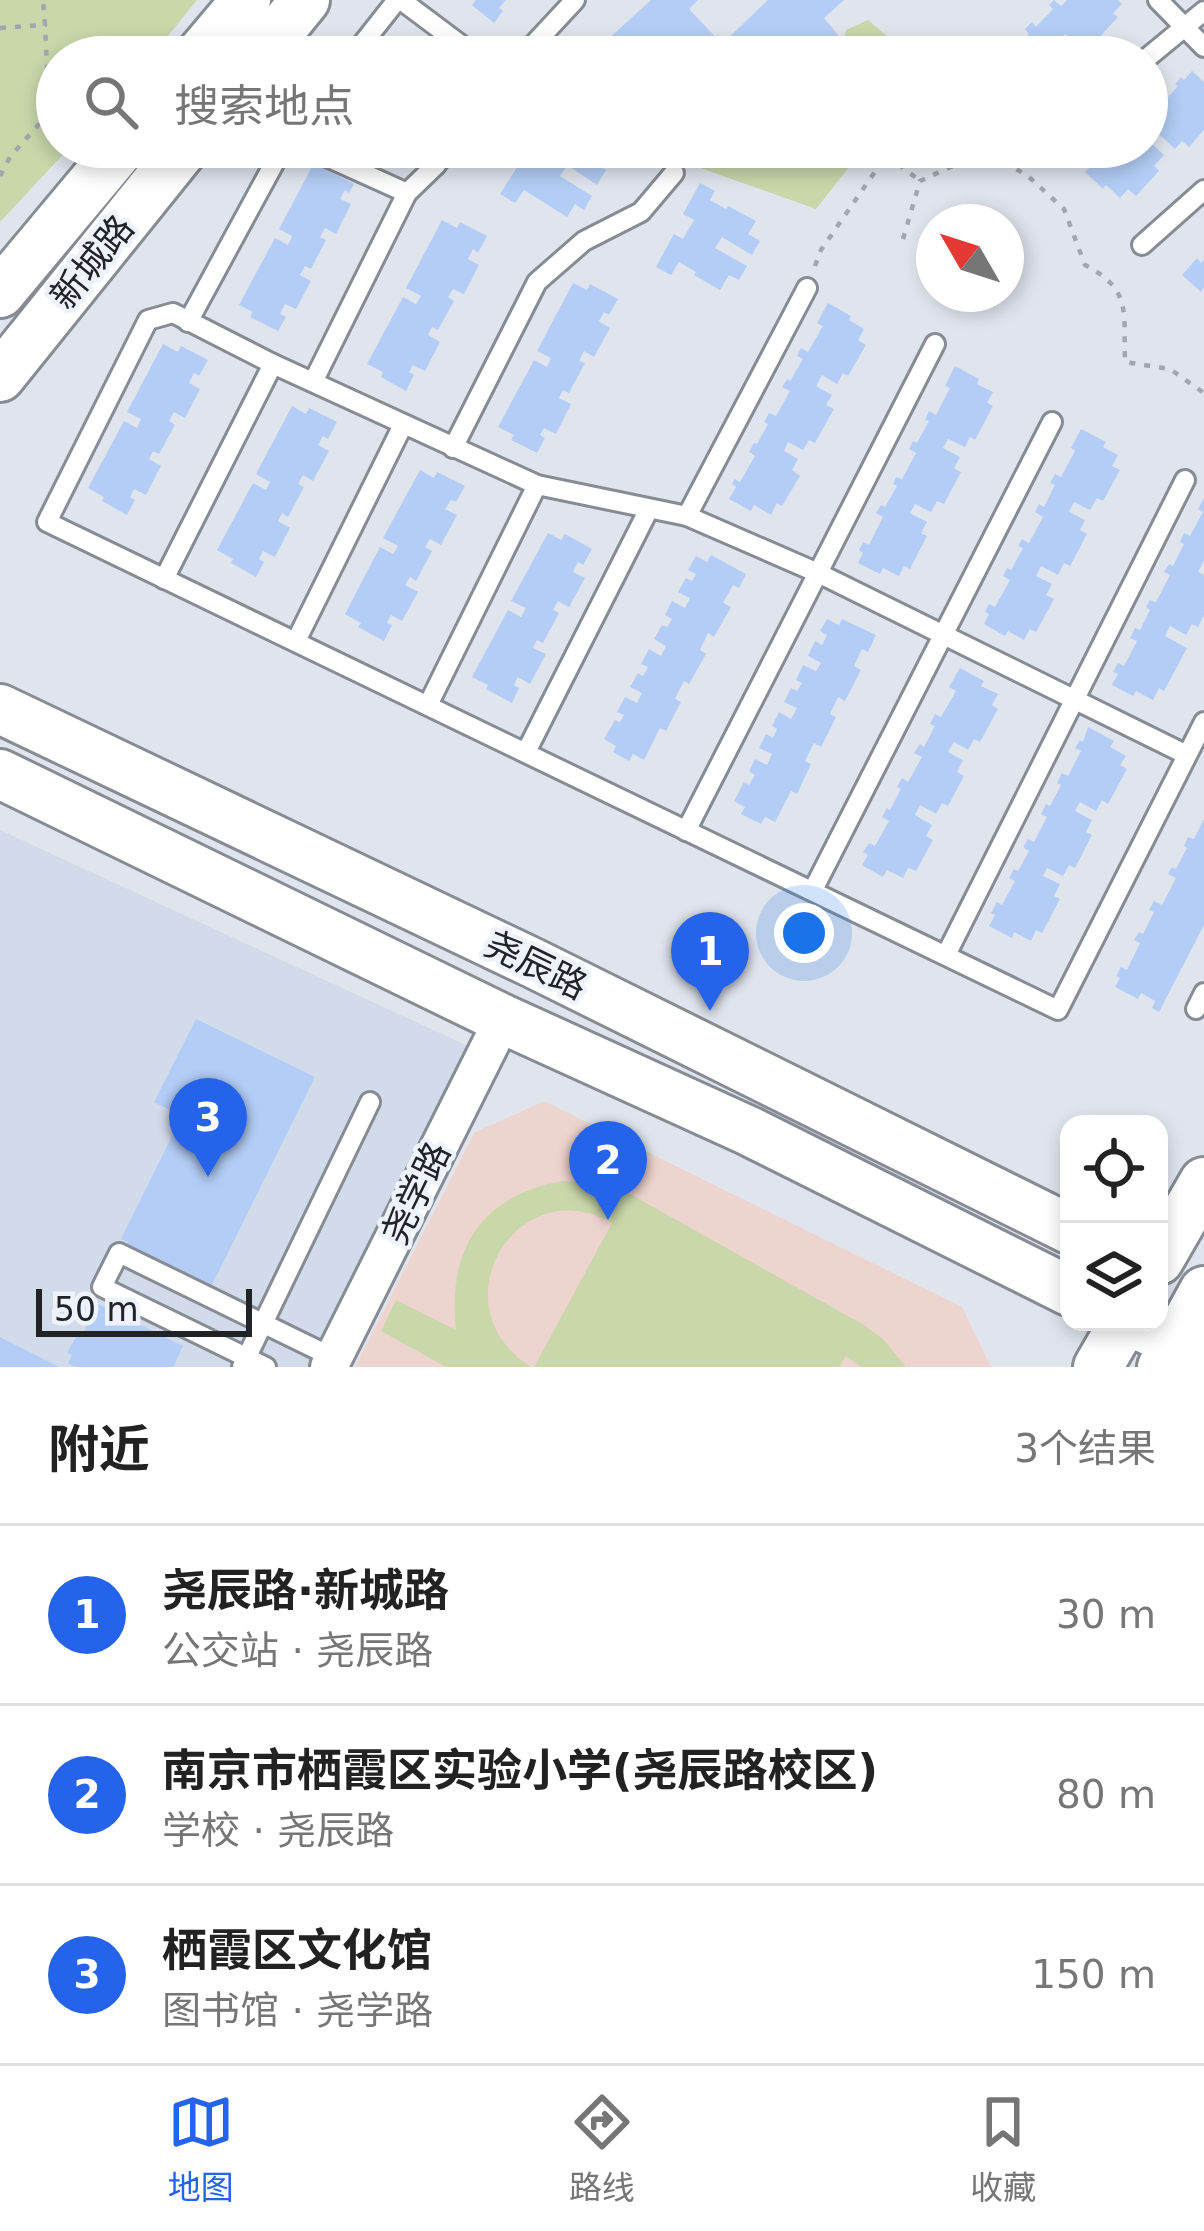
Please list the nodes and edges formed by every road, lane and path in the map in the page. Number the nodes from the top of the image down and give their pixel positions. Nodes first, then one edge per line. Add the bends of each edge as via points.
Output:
1 (43, 0) edge
2 (246, 0) edge
3 (305, 0) edge
4 (399, 0) edge
5 (575, 0) edge
6 (1158, 0) edge
7 (1204, 11) edge
8 (45, 26) junction
9 (1184, 26) junction
10 (0, 28) edge
11 (46, 36) edge
12 (216, 36) edge
13 (276, 36) edge
14 (369, 36) edge
15 (448, 36) edge
16 (542, 36) edge
17 (1168, 40) edge
18 (1204, 47) edge
19 (36, 128) edge
20 (104, 168) edge
21 (168, 168) edge
22 (272, 168) edge
23 (352, 168) edge
24 (433, 168) edge
25 (877, 168) edge
26 (904, 168) edge
27 (948, 168) edge
28 (1014, 168) edge
29 (674, 173) dead end
30 (0, 176) edge
31 (920, 181) junction
32 (1204, 190) edge
33 (407, 193) junction
34 (903, 239) dead end
35 (1142, 245) dead end
36 (807, 288) joint
37 (0, 293) edge
38 (188, 322) junction
39 (935, 344) dead end
40 (273, 364) junction
41 (0, 377) edge
42 (313, 382) junction
43 (1204, 392) edge
44 (1052, 422) dead end
45 (404, 425) junction
46 (453, 448) junction
47 (1185, 480) dead end
48 (537, 485) junction
49 (650, 509) junction
50 (687, 516) junction
51 (818, 573) junction
52 (164, 579) junction
53 (945, 636) junction
54 (296, 641) junction
55 (1074, 699) junction
56 (428, 705) junction
57 (0, 709) edge
58 (1204, 722) edge
59 (526, 752) junction
60 (1187, 755) junction
61 (0, 774) edge
62 (686, 831) junction
63 (813, 890) junction
64 (946, 955) junction
65 (503, 1019) junction
66 (370, 1102) dead end
67 (1204, 1182) edge
68 (1060, 1225) edge
69 (1168, 1244) edge
70 (1168, 1278) edge
71 (1060, 1286) edge
72 (1203, 1294) edge
73 (263, 1324) junction
74 (1121, 1331) edge
75 (1142, 1331) edge
76 (1181, 1355) edge
77 (244, 1362) edge
78 (332, 1363) edge
79 (266, 1367) edge
80 (1098, 1367) edge

1 - 8 path
2 - 12 main road
3 - 13 main road
4 - 14 lane
4 - 15 lane
5 - 16 lane
6 - 9 lane
7 - 9 lane
8 - 10 path
8 - 11 path
9 - 17 lane
9 - 18 lane
19 - 30 path
20 - 37 main road, 新城路
21 - 41 main road, 新城路
22 - 38 lane
23 - 33 lane
24 - 33 lane
25 - 36 path via 821,250
26 - 31 path
27 - 31 path
28 - 43 path via 1064,209 1085,266 1122,295 1126,362 1170,368
29 - 46 lane via 641,212 584,241 537,282
31 - 34 path
32 - 35 lane
33 - 42 lane
36 - 50 lane
38 - 40 lane
38 - 52 lane via 173,313 148,320 46,522
39 - 51 lane
40 - 42 lane
40 - 52 lane
42 - 45 lane
44 - 53 lane
45 - 46 lane
45 - 54 lane
46 - 48 lane
47 - 55 lane
48 - 49 lane
48 - 56 lane
49 - 50 lane
49 - 59 lane
50 - 51 lane
51 - 53 lane
51 - 62 lane
52 - 54 lane
53 - 55 lane
53 - 63 lane
54 - 56 lane
55 - 60 lane
55 - 64 lane
56 - 59 lane
57 - 68 main road, 尧辰路
58 - 60 lane
59 - 62 lane
60 - 64 lane via 1058,1010
61 - 65 main road, 尧辰路
62 - 63 lane
63 - 64 lane
65 - 71 main road, 尧辰路
65 - 78 street, 尧学路
66 - 73 lane
67 - 69 main road
70 - 72 main road
72 - 76 main road
73 - 77 lane
73 - 77 lane via 118,1253 102,1287
73 - 78 lane
74 - 80 main road
75 - 76 main road
77 - 79 lane

